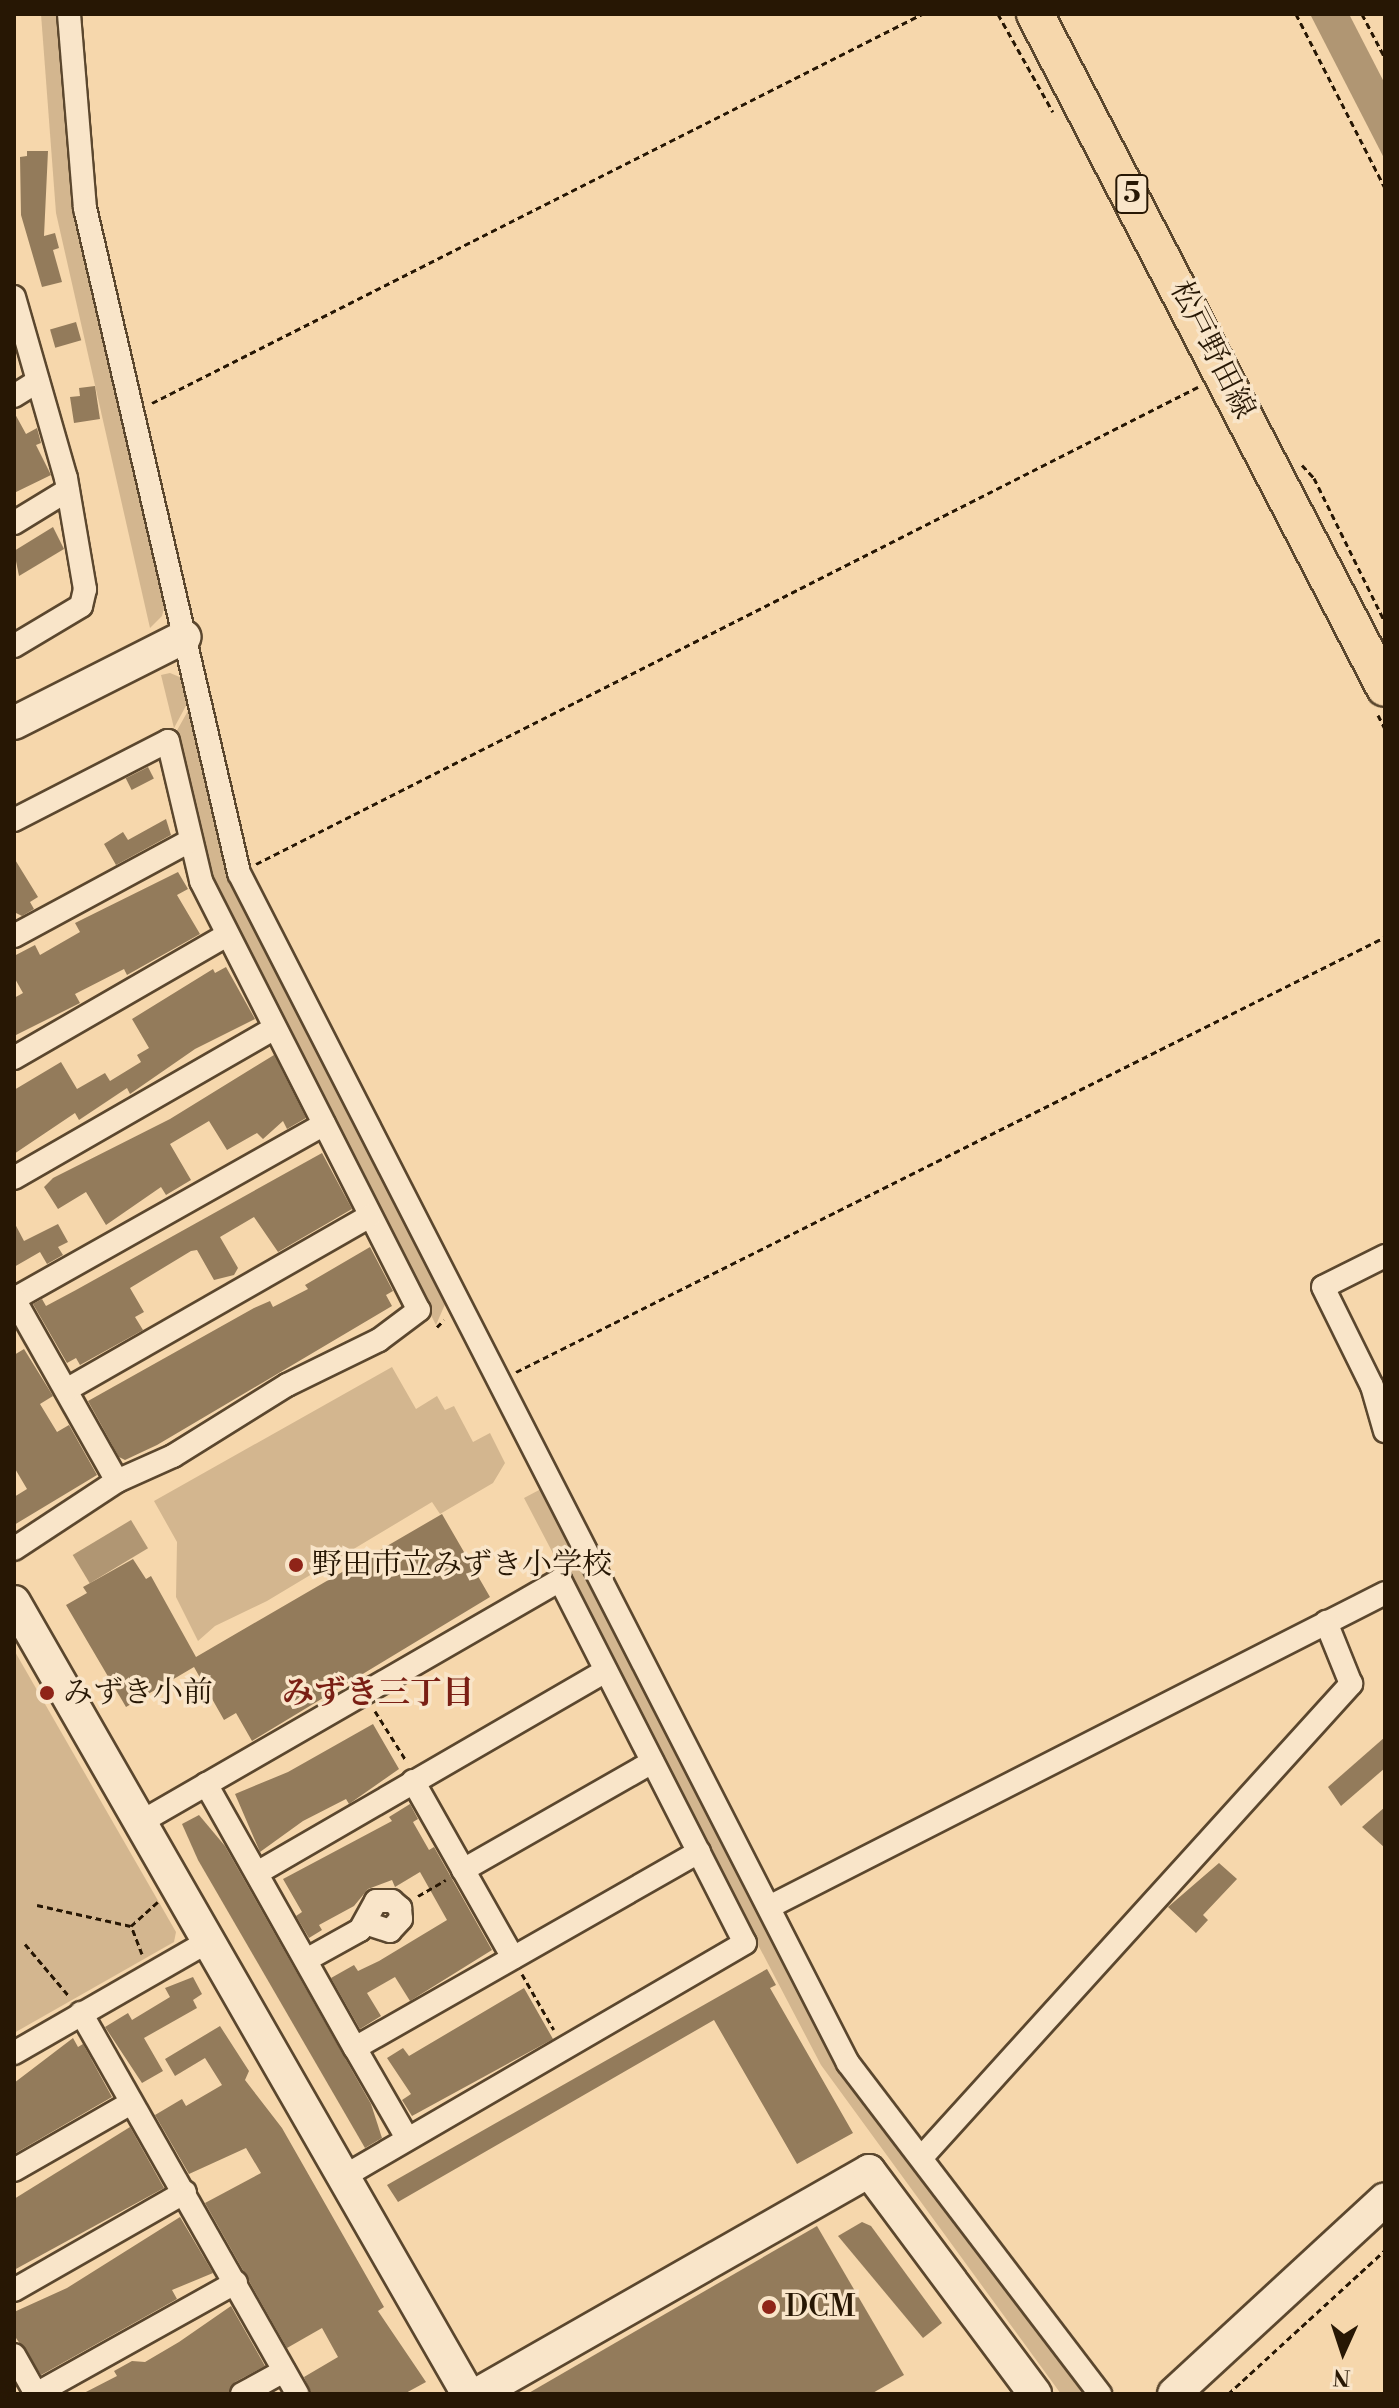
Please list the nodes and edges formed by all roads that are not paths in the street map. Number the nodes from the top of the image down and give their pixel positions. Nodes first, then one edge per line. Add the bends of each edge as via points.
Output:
1 (69, 14) edge
2 (1035, 14) edge
3 (16, 311) edge
4 (38, 381) junction
5 (14, 396) edge
6 (68, 490) junction
7 (14, 523) edge
8 (184, 637) junction
9 (14, 646) edge
10 (1385, 688) edge
11 (14, 723) edge
12 (14, 820) edge
13 (190, 841) junction
14 (227, 935) junction
15 (14, 936) edge
16 (275, 1028) junction
17 (14, 1058) edge
18 (324, 1124) junction
19 (14, 1178) edge
20 (370, 1216) junction
21 (1385, 1256) edge
22 (14, 1299) edge
23 (66, 1390) junction
24 (1385, 1431) edge
25 (117, 1481) junction
26 (14, 1549) edge
27 (1385, 1593) edge
28 (14, 1602) edge
29 (1326, 1622) junction
30 (606, 1671) junction
31 (652, 1762) junction
32 (415, 1780) junction
33 (206, 1784) junction
34 (141, 1822) junction
35 (699, 1852) junction
36 (463, 1870) junction
37 (257, 1873) junction
38 (399, 1907) road end
39 (769, 1907) junction
40 (209, 1941) junction
41 (513, 1958) junction
42 (306, 1960) junction
43 (77, 2008) junction
44 (355, 2048) junction
45 (14, 2053) edge
46 (131, 2103) junction
47 (407, 2138) junction
48 (922, 2157) junction
49 (14, 2170) edge
50 (344, 2176) junction
51 (185, 2192) junction
52 (1385, 2199) edge
53 (236, 2282) junction
54 (14, 2290) edge
55 (14, 2355) edge
56 (284, 2371) junction
57 (36, 2394) edge
58 (242, 2394) edge
59 (297, 2394) edge
60 (468, 2394) edge
61 (478, 2394) edge
62 (1035, 2394) edge
63 (1100, 2394) edge
64 (1174, 2394) edge

1 - 8 street via 85,208
2 - 10 main road, 松戸野田線 / 5
3 - 4 street
4 - 5 street
4 - 6 street
6 - 7 street
6 - 9 street via 81,547 81,606
8 - 11 street
8 - 39 street via 239,873
12 - 13 street via 168,741
13 - 14 street via 201,881
13 - 15 street
14 - 16 street
14 - 17 street
16 - 18 street
16 - 19 street
18 - 20 street
18 - 22 street
20 - 23 street
20 - 25 street via 419,1310 379,1340 287,1385 173,1456
21 - 24 street via 1323,1287 1372,1386
22 - 23 street
23 - 25 street
25 - 26 street
27 - 29 street
28 - 34 street
29 - 39 street
29 - 48 street via 1351,1684
30 - 31 street
30 - 32 street
30 - 33 street via 560,1580
31 - 35 street
31 - 36 street
32 - 36 street
32 - 37 street
33 - 34 street
33 - 37 street
34 - 40 street
35 - 41 street
35 - 47 street via 745,1943
36 - 41 street
37 - 42 street
38 - 42 street via 387,1899 376,1901 365,1923
39 - 48 street via 848,2063
40 - 43 street
40 - 50 street
41 - 44 street
42 - 44 street
43 - 45 street
43 - 46 street
44 - 47 street
46 - 49 street
46 - 51 street
47 - 50 street
48 - 63 street
50 - 60 street
51 - 53 street
51 - 54 street
52 - 64 street via 1246,2333
53 - 56 street
53 - 57 street
55 - 57 street
56 - 58 street
56 - 59 street
61 - 62 street via 869,2171

